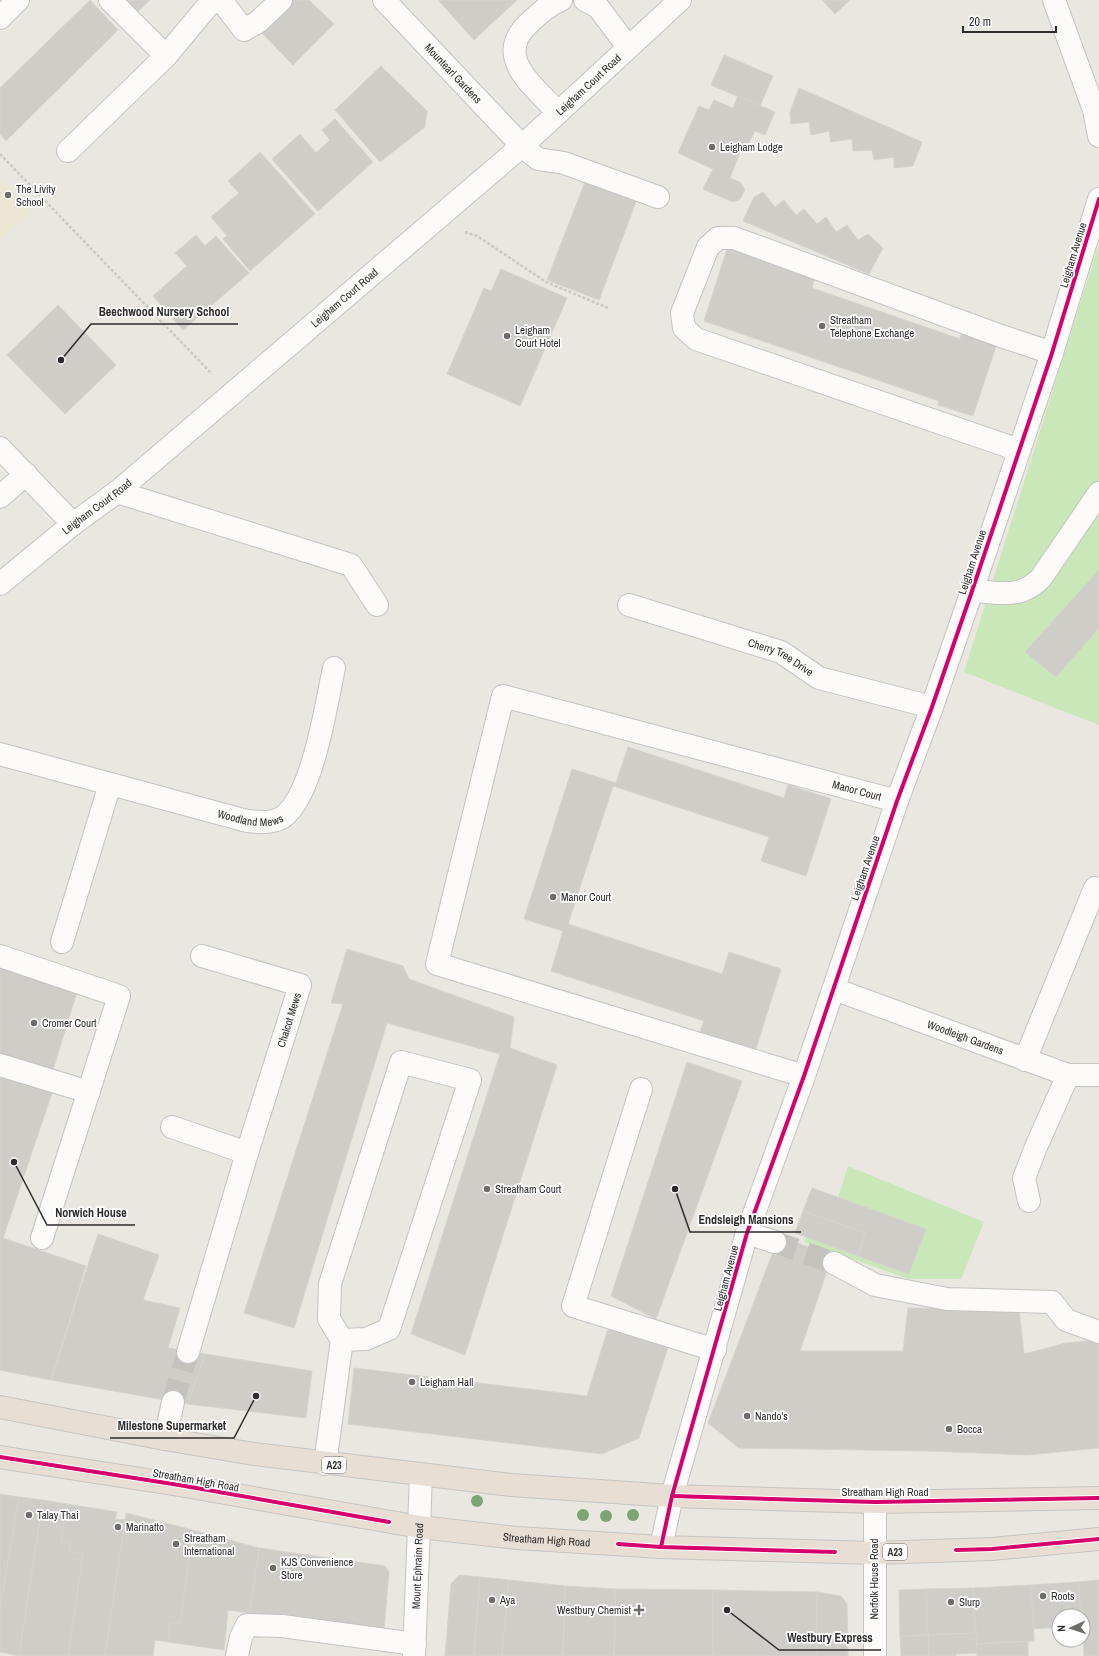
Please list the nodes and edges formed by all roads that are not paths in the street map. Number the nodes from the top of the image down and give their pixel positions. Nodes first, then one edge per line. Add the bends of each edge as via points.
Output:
1 (18, 0) edge
2 (110, 0) edge
3 (281, 0) edge
4 (384, 0) edge
5 (561, 0) edge
6 (585, 0) edge
7 (680, 0) edge
8 (1054, 0) edge
9 (0, 18) edge
10 (628, 47) junction
11 (166, 56) junction
12 (558, 113) junction
13 (1099, 136) edge
14 (522, 146) junction
15 (68, 151) dead end
16 (658, 197) dead end
17 (1099, 199) edge
18 (1052, 354) junction
19 (0, 448) edge
20 (1019, 450) junction
21 (26, 474) junction
22 (117, 492) junction
23 (1099, 493) edge
24 (0, 497) edge
25 (73, 524) junction
26 (0, 584) edge
27 (972, 591) junction
28 (377, 605) dead end
29 (629, 605) dead end
30 (334, 668) dead end
31 (932, 707) junction
32 (0, 754) edge
33 (110, 784) junction
34 (897, 801) junction
35 (1095, 888) dead end
36 (62, 942) dead end
37 (0, 956) edge
38 (202, 956) dead end
39 (834, 989) junction
40 (1026, 1060) junction
41 (0, 1065) edge
42 (1068, 1075) junction
43 (1099, 1075) edge
44 (804, 1076) junction
45 (641, 1089) dead end
46 (89, 1092) junction
47 (172, 1126) dead end
48 (247, 1152) junction
49 (1029, 1201) dead end
50 (747, 1233) junction
51 (42, 1238) dead end
52 (775, 1242) tunnel mouth
53 (834, 1263) tunnel mouth
54 (1099, 1332) edge
55 (342, 1340) junction
56 (715, 1350) junction
57 (188, 1352) tunnel mouth
58 (173, 1402) tunnel mouth
59 (0, 1407) edge
60 (165, 1439) junction
61 (0, 1457) edge
62 (325, 1464) junction
63 (421, 1475) junction
64 (672, 1496) junction
65 (1099, 1498) edge
66 (875, 1502) junction
67 (420, 1527) junction
68 (1099, 1539) edge
69 (661, 1547) junction
70 (874, 1553) junction
71 (415, 1650) edge
72 (236, 1656) edge
73 (875, 1656) edge

1 - 9 street
2 - 11 street
3 - 11 street via 258,22 244,30 223,4 211,2
4 - 14 street, Mountearl Gardens
5 - 12 street via 548,5 520,32 513,51 519,70
6 - 10 street via 598,7
7 - 10 street, Leigham Court Road
8 - 13 street via 1094,110
10 - 12 street, Leigham Court Road
11 - 15 street
12 - 14 street, Leigham Court Road
14 - 16 street, Mountearl Gardens via 538,159 564,163
14 - 22 street, Leigham Court Road
17 - 18 street, Leigham Avenue
18 - 20 street, Leigham Avenue
18 - 20 street via 734,238 718,238 708,247 682,313 684,328 696,339
19 - 21 street
20 - 27 street, Leigham Avenue
21 - 24 street
21 - 25 street
22 - 25 street, Leigham Court Road
22 - 28 street via 352,565
23 - 27 street via 1033,587 1015,594
25 - 26 street, Leigham Court Road
27 - 31 street, Leigham Avenue
29 - 31 street, Cherry Tree Drive via 781,652 819,678
30 - 33 street, Woodland Mews via 314,761 297,800 282,818 266,823 247,821
31 - 34 street, Leigham Avenue
32 - 33 street, Woodland Mews
33 - 36 street
34 - 39 street, Leigham Avenue
34 - 44 street, Manor Court via 503,696 437,964
35 - 40 street
37 - 46 street via 119,996
38 - 48 street, Chalcot Mews via 300,985
39 - 40 street, Woodleigh Gardens
39 - 44 street, Leigham Avenue
40 - 42 street, Woodleigh Gardens
41 - 46 street
42 - 43 street, Woodleigh Gardens
42 - 49 street via 1024,1178
44 - 50 street, Leigham Avenue
45 - 56 street via 573,1306
46 - 51 street
47 - 48 street
48 - 57 street, Chalcot Mews
50 - 52 street
50 - 56 street, Leigham Avenue
53 - 54 street via 875,1285 947,1299 1052,1302 1066,1320
55 - 55 street via 329,1319 330,1284 401,1062 470,1080 389,1329 366,1339
55 - 62 street
56 - 64 street, Leigham Avenue
58 - 60 street
59 - 60 highway, Streatham High Road / A23
60 - 62 highway, Streatham High Road / A23
61 - 67 highway, Streatham High Road / A23
62 - 63 highway, Streatham High Road / A23
63 - 64 highway, Streatham High Road / A23 via 511,1485
63 - 67 street, Mount Ephraim Road
64 - 66 highway, Streatham High Road / A23
64 - 69 street, Leigham Avenue
65 - 66 highway, Streatham High Road / A23
66 - 70 street, Norfolk House Road
67 - 69 highway, Streatham High Road / A23 via 517,1538
67 - 71 street, Mount Ephraim Road
68 - 70 highway, Streatham High Road / A23 via 992,1548
69 - 70 highway, Streatham High Road / A23
70 - 73 street, Norfolk House Road
71 - 72 street via 282,1626 247,1625

